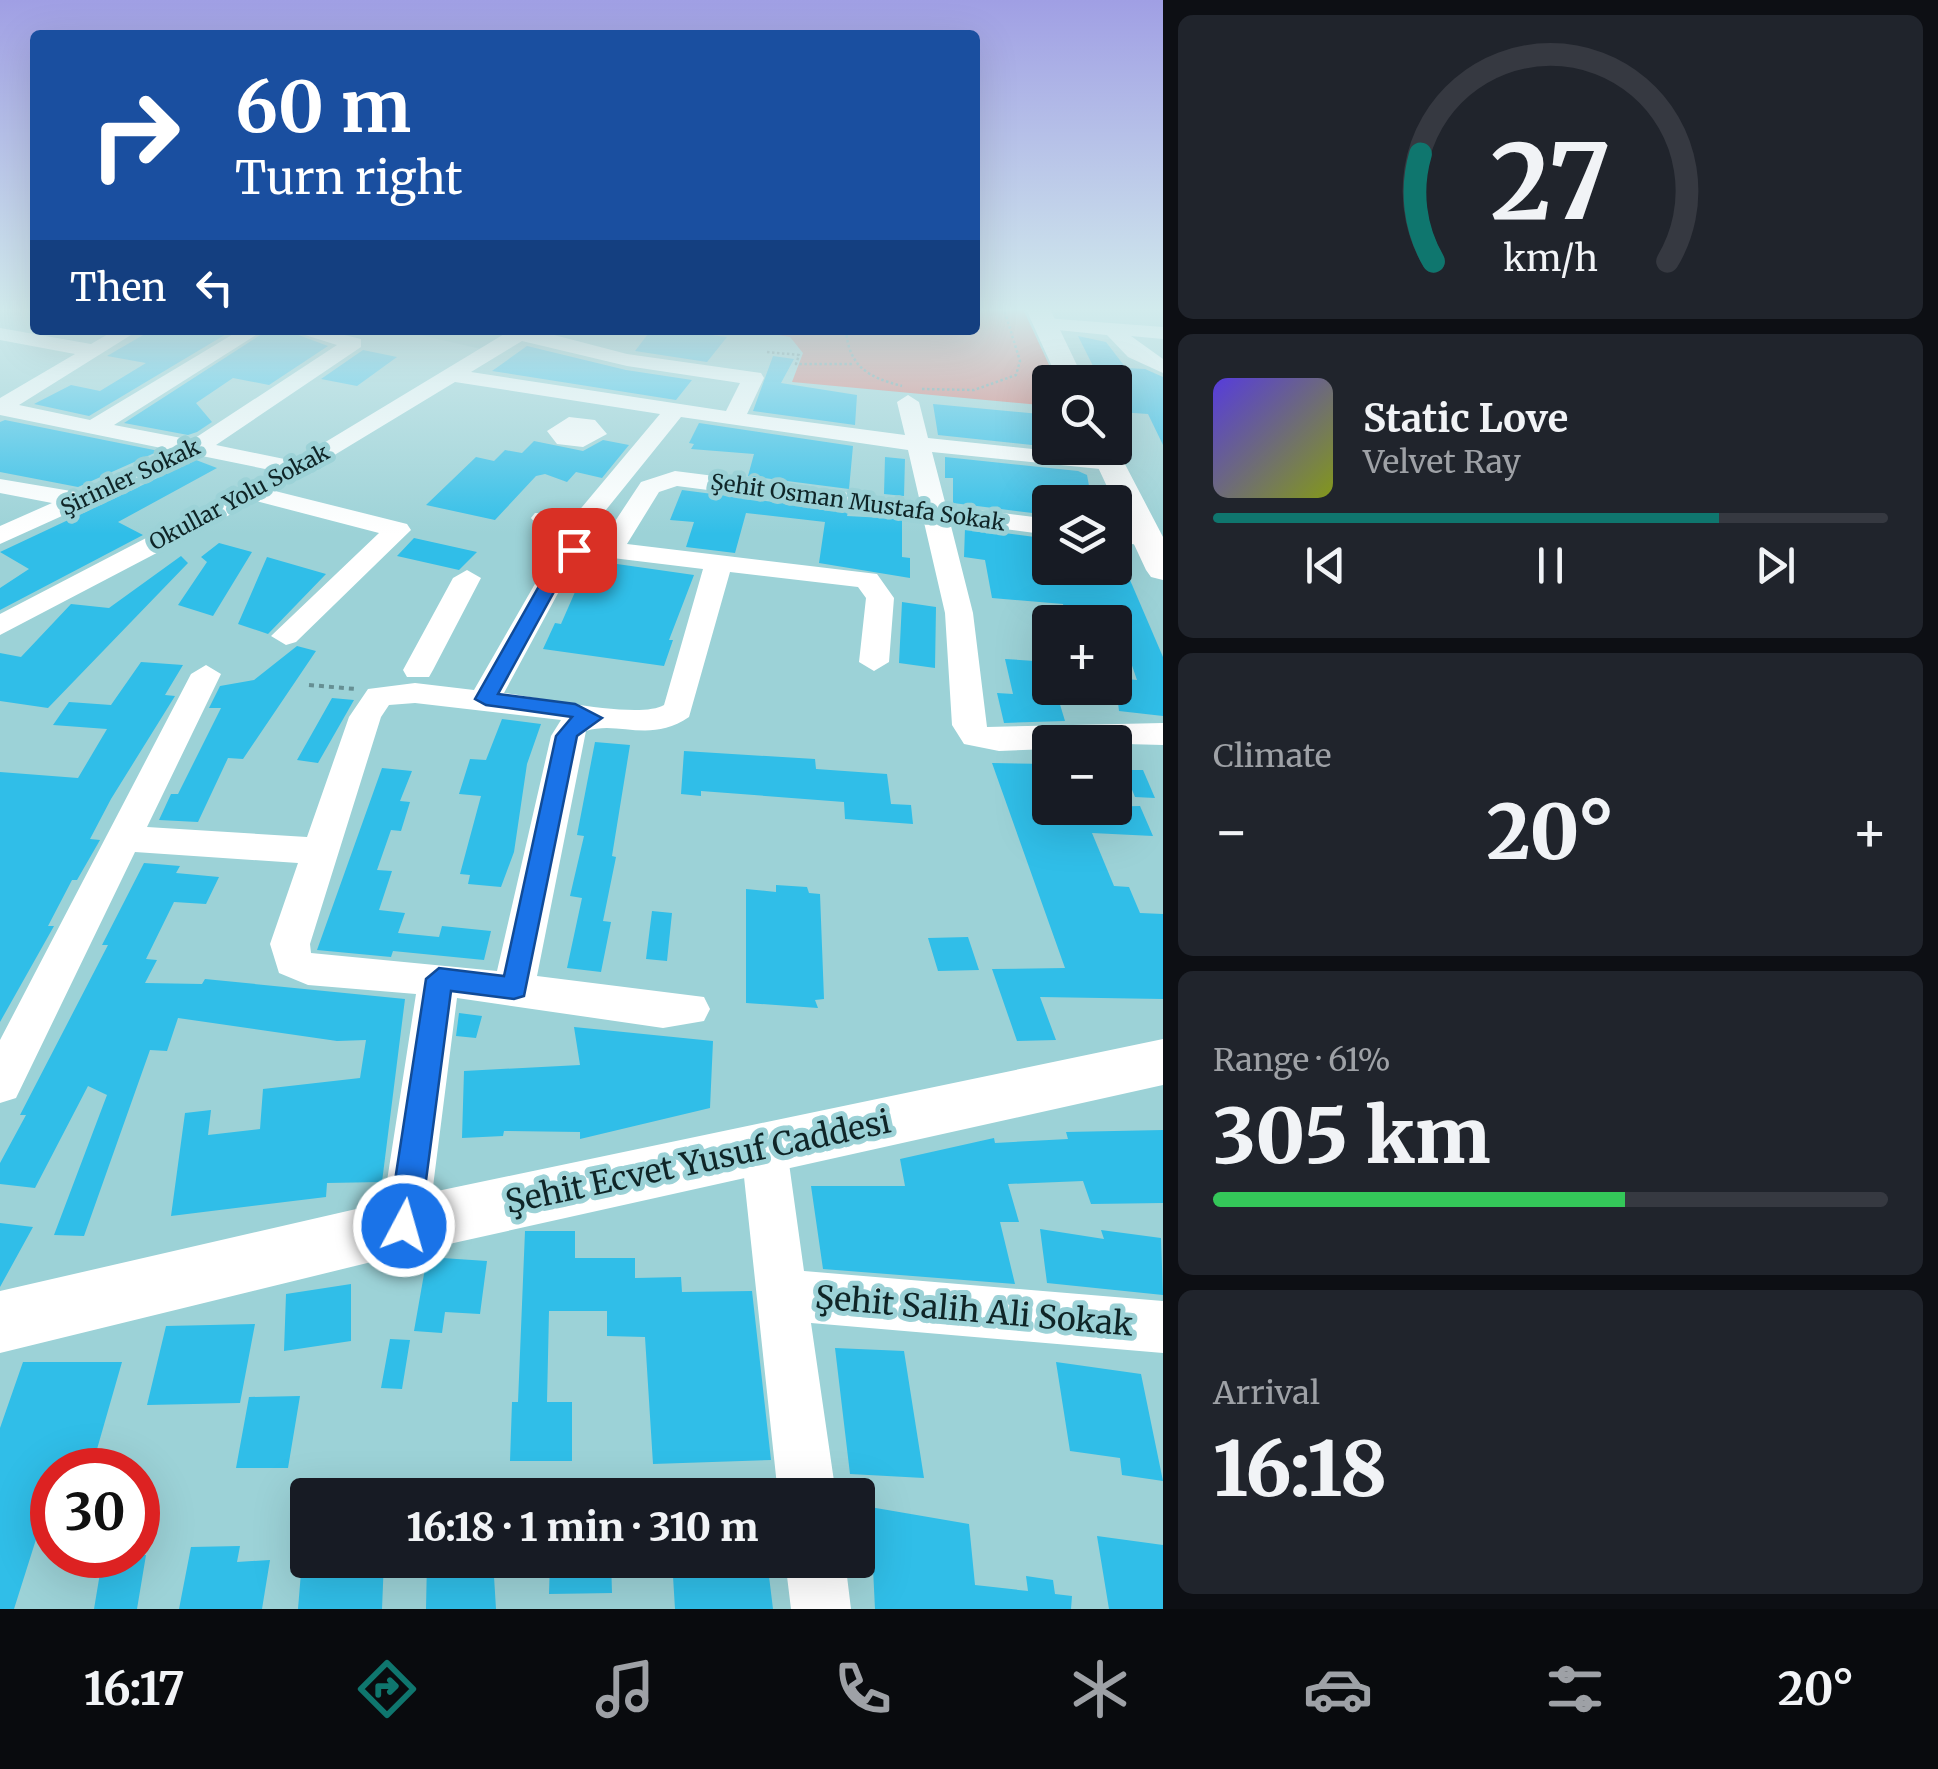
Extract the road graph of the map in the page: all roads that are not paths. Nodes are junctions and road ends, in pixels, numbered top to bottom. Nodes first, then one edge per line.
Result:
1 (38, 384) edge
2 (165, 384) edge
3 (292, 384) edge
4 (442, 384) edge
5 (507, 384) edge
6 (750, 384) edge
7 (910, 392) road end
8 (606, 400) junction
9 (0, 407) edge
10 (674, 411) junction
11 (733, 421) junction
12 (582, 424) dead end
13 (96, 426) junction
14 (199, 446) junction
15 (917, 446) junction
16 (1032, 451) edge
17 (1111, 465) edge
18 (298, 469) junction
19 (0, 486) edge
20 (251, 492) junction
21 (79, 500) junction
22 (938, 514) junction
23 (544, 518) dead end
24 (1032, 525) edge
25 (0, 536) edge
26 (1132, 536) edge
27 (1148, 538) junction
28 (612, 548) junction
29 (719, 561) junction
30 (1163, 570) edge
31 (467, 578) dead end
32 (0, 626) edge
33 (286, 636) dead end
34 (874, 662) dead end
35 (418, 670) dead end
36 (206, 674) dead end
37 (486, 699) junction
38 (592, 718) junction
39 (1163, 734) edge
40 (120, 838) junction
41 (318, 851) junction
42 (439, 979) junction
43 (514, 988) junction
44 (689, 1008) dead end
45 (1163, 1062) edge
46 (0, 1084) edge
47 (764, 1148) junction
48 (404, 1226) junction
49 (784, 1296) junction
50 (0, 1322) edge
51 (1162, 1329) edge
52 (805, 1478) edge
53 (817, 1578) edge
54 (821, 1609) edge

1 - 9 street
2 - 13 street
3 - 14 street, Şirinler Sokak
4 - 18 street, Okullar Yolu Sokak
5 - 8 street
6 - 11 street
7 - 15 street
8 - 10 street
8 - 12 street
9 - 13 street
10 - 11 street
10 - 23 street
11 - 15 street
13 - 14 street
14 - 18 street
14 - 21 street, Şirinler Sokak
15 - 16 street
15 - 22 street
17 - 27 main road
18 - 20 street, Okullar Yolu Sokak
19 - 21 street
20 - 32 street, Okullar Yolu Sokak
20 - 33 street
21 - 25 street, Şirinler Sokak
22 - 24 street, Şehit Osman Mustafa Sokak
22 - 28 street, Şehit Osman Mustafa Sokak
22 - 39 street
26 - 27 street
27 - 30 main road
28 - 29 street
28 - 37 street
29 - 34 street
29 - 38 street
31 - 35 street
36 - 40 street
37 - 38 street
37 - 41 street
38 - 43 street
40 - 41 street
40 - 46 street
41 - 42 street
42 - 43 street
42 - 48 street
43 - 44 street
45 - 47 main road, Şehit Ecvet Yusuf Caddesi
47 - 48 main road, Şehit Ecvet Yusuf Caddesi
47 - 49 street
48 - 50 main road, Şehit Ecvet Yusuf Caddesi
49 - 51 street, Şehit Salih Ali Sokak
49 - 52 street
53 - 54 street

